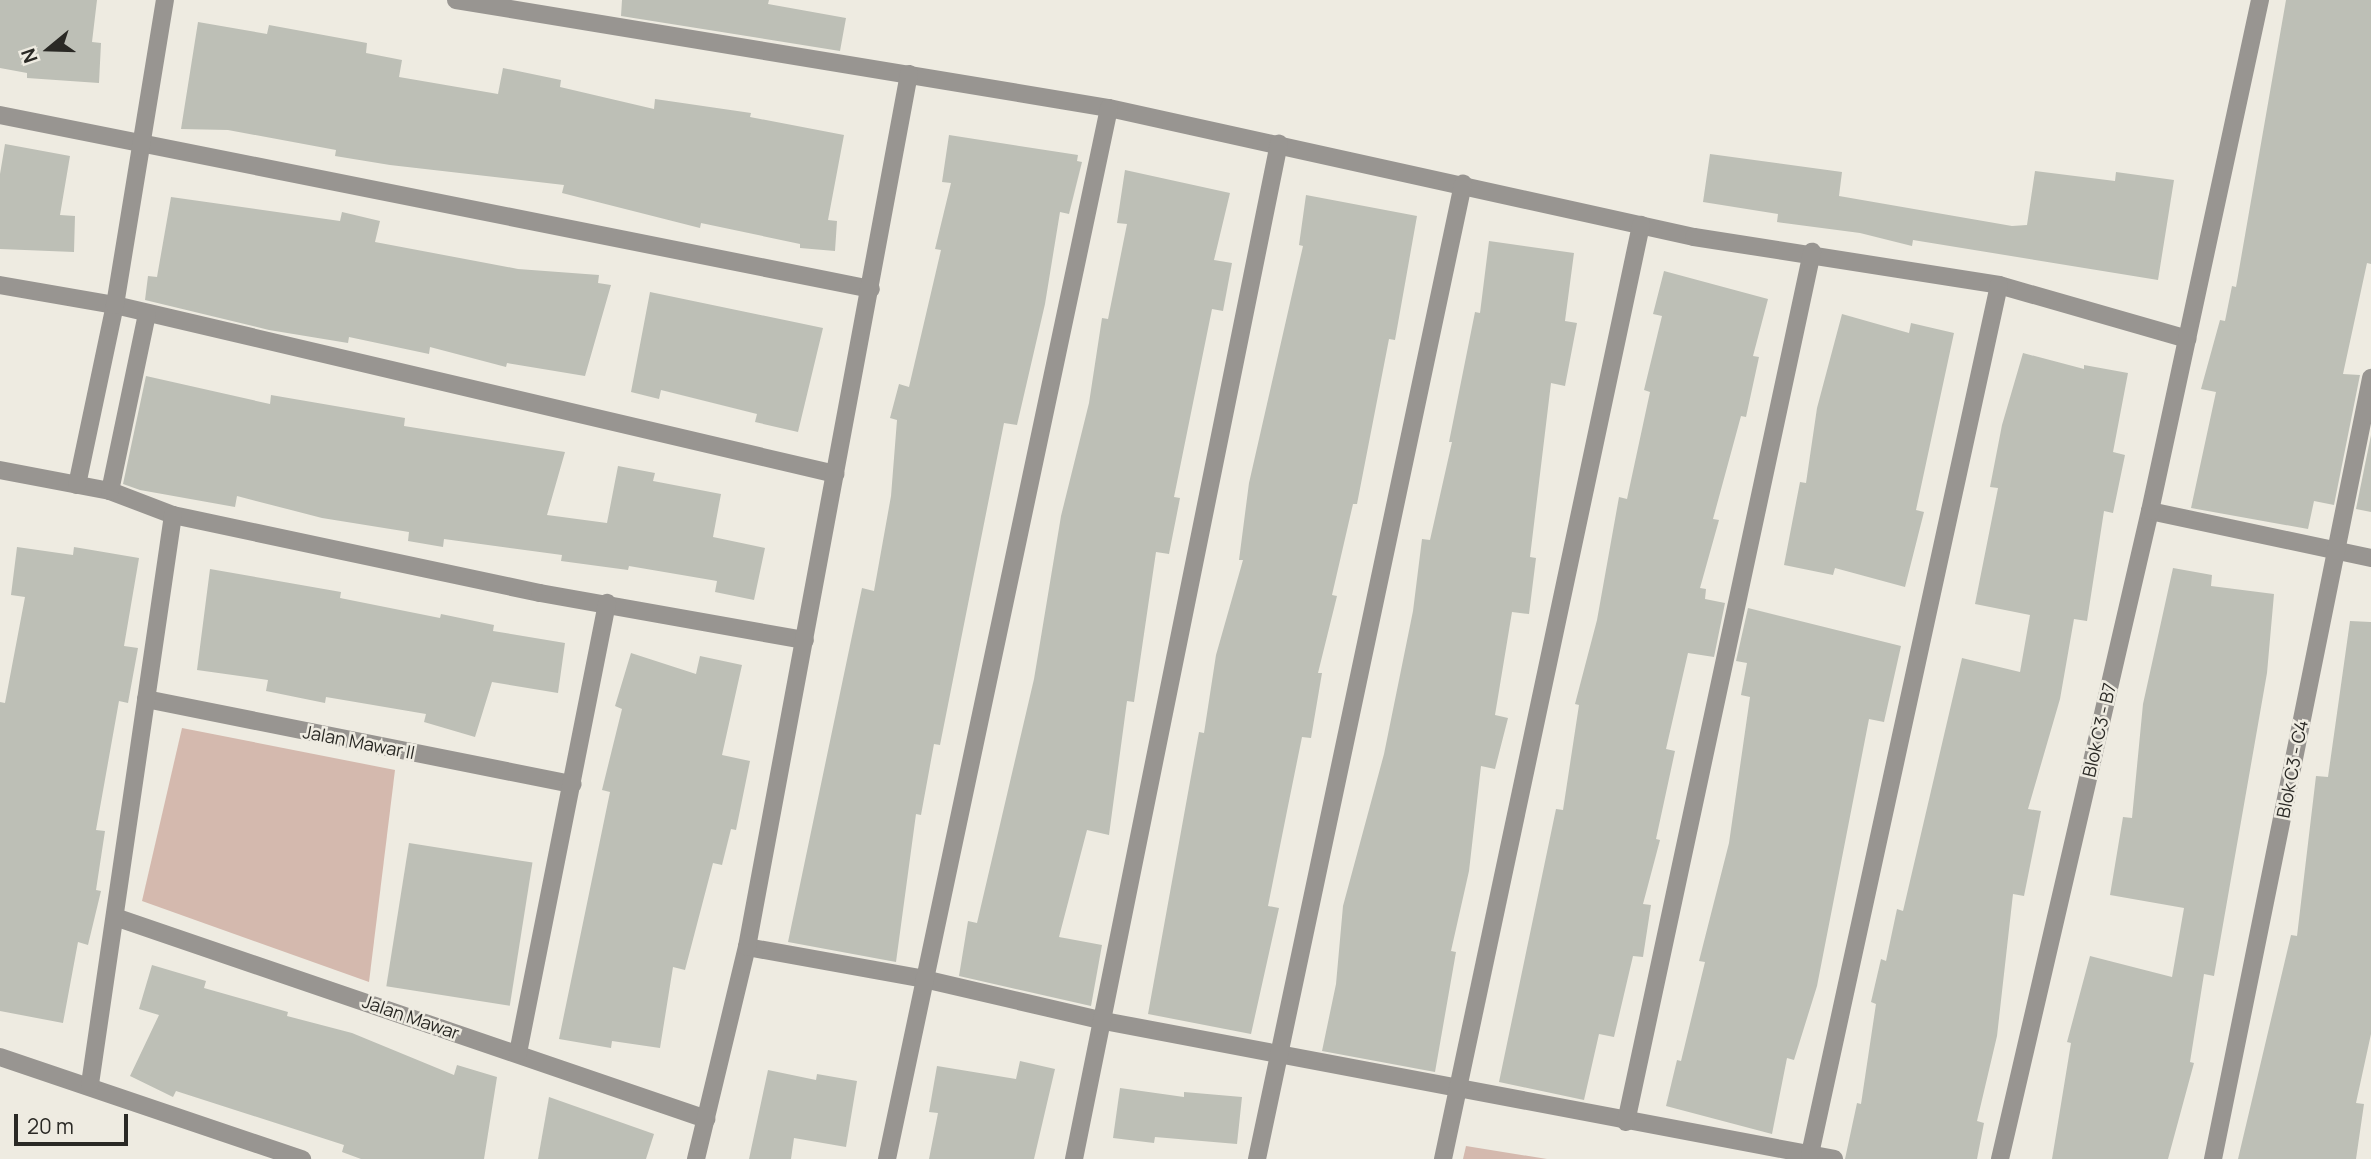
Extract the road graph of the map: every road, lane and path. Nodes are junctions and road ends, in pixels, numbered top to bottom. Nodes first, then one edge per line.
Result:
1 (165, 0) edge
2 (456, 0) edge
3 (2260, 0) edge
4 (909, 74) junction
5 (1109, 108) junction
6 (0, 115) edge
7 (140, 144) junction
8 (1279, 144) junction
9 (1463, 184) junction
10 (1641, 226) junction
11 (1812, 252) junction
12 (0, 285) edge
13 (1999, 285) junction
14 (871, 289) junction
15 (115, 304) junction
16 (147, 314) junction
17 (2187, 339) junction
18 (2371, 378) edge
19 (0, 470) edge
20 (835, 474) junction
21 (77, 485) junction
22 (110, 491) junction
23 (2150, 512) junction
24 (173, 514) junction
25 (2336, 551) junction
26 (2371, 558) edge
27 (607, 604) junction
28 (805, 640) junction
29 (146, 699) junction
30 (573, 784) junction
31 (115, 917) junction
32 (747, 947) junction
33 (924, 979) junction
34 (1104, 1021) junction
35 (518, 1053) junction
36 (1278, 1054) junction
37 (0, 1057) edge
38 (90, 1084) junction
39 (1459, 1088) junction
40 (706, 1119) junction
41 (1626, 1122) junction
42 (1810, 1154) junction
43 (302, 1159) edge
44 (696, 1159) edge
45 (887, 1159) edge
46 (1074, 1159) edge
47 (1257, 1159) edge
48 (1443, 1159) edge
49 (1834, 1159) edge
50 (2000, 1159) edge
51 (2213, 1159) edge

1 - 7 street
2 - 4 street
3 - 17 street, Blok C3 - B7
4 - 5 street
4 - 14 street
5 - 8 street
5 - 33 street
6 - 7 street
7 - 14 street
7 - 15 street
8 - 9 street
8 - 34 street
9 - 10 street
9 - 36 street
10 - 11 street
10 - 39 street
11 - 13 street
11 - 41 street
12 - 15 street
13 - 17 street
13 - 42 street
14 - 20 street
15 - 16 street
15 - 21 street
16 - 20 street
16 - 22 street
17 - 23 street, Blok C3 - B7
18 - 25 street, Blok C3 - C4
19 - 21 street
20 - 28 street
21 - 22 street
22 - 24 street
23 - 25 street
23 - 50 street, Blok C3 - B7
24 - 27 street
24 - 29 street
25 - 26 street
25 - 51 street, Blok C3 - C4
27 - 28 street
27 - 30 street
28 - 32 street
29 - 30 street, Jalan Mawar II
29 - 31 street
30 - 35 street
31 - 35 street, Jalan Mawar
31 - 38 street
32 - 33 street
32 - 40 street
33 - 34 street
33 - 45 street
34 - 36 street
34 - 46 street
35 - 40 street, Jalan Mawar
36 - 39 street
36 - 47 street
37 - 38 street
38 - 43 street
39 - 41 street
39 - 48 street
40 - 44 street
41 - 42 street
42 - 49 street

